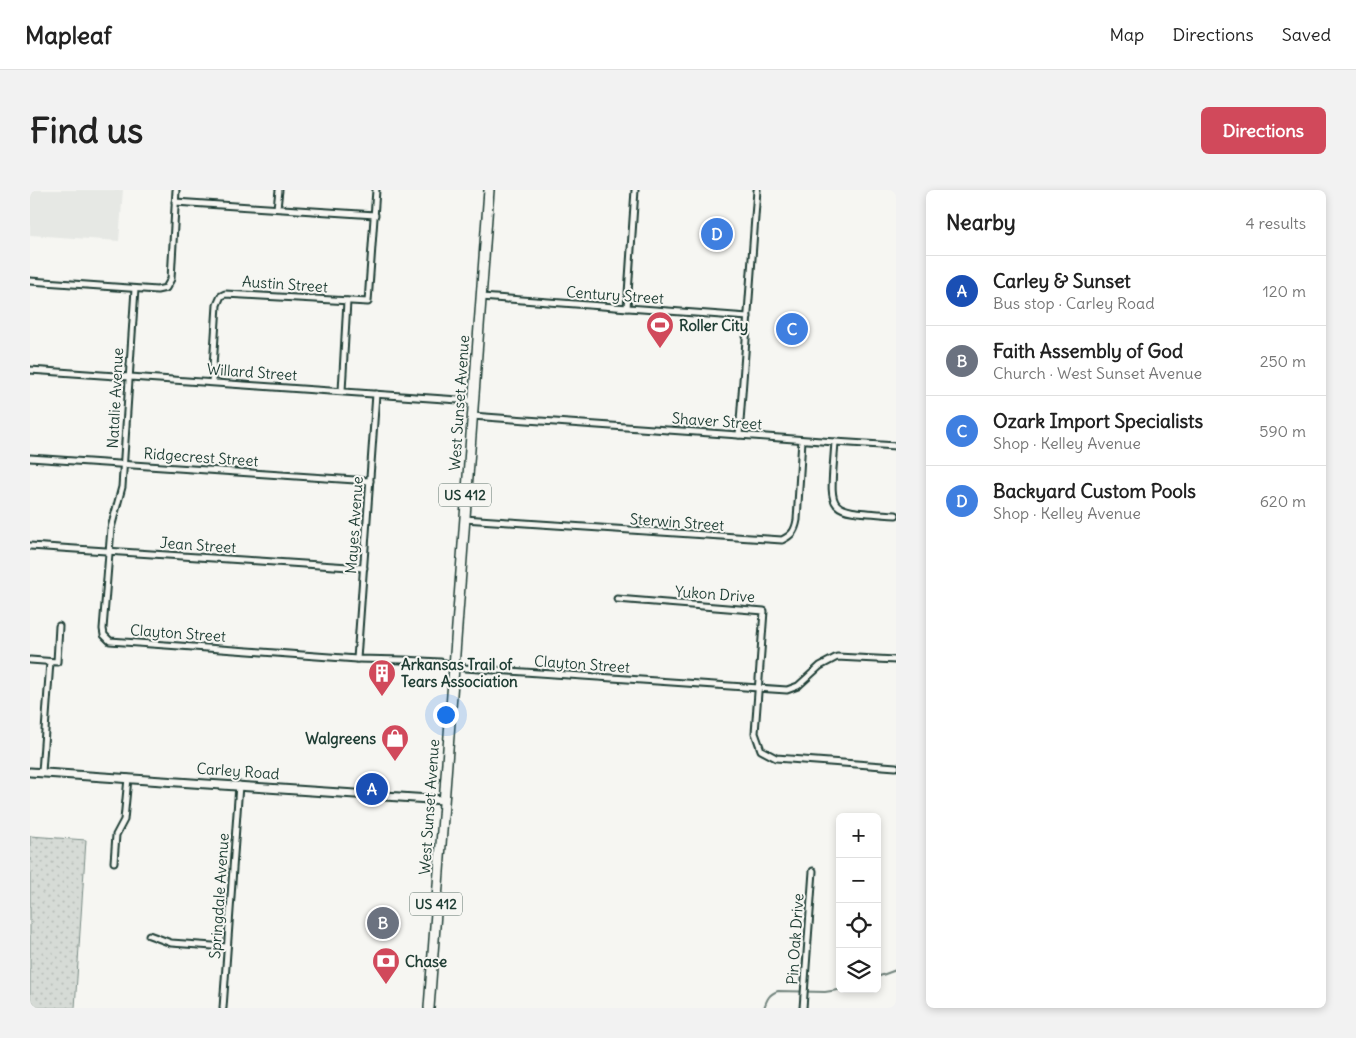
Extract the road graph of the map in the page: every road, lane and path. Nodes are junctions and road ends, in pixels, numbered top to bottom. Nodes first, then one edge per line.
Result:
1 (176, 190) edge
2 (279, 190) edge
3 (376, 190) edge
4 (488, 190) edge
5 (635, 190) edge
6 (757, 190) edge
7 (175, 202) junction
8 (277, 208) junction
9 (374, 215) junction
10 (30, 281) edge
11 (135, 288) junction
12 (481, 297) junction
13 (347, 301) junction
14 (627, 308) junction
15 (748, 317) junction
16 (30, 370) edge
17 (129, 377) junction
18 (212, 382) junction
19 (342, 391) junction
20 (376, 394) junction
21 (473, 401) junction
22 (472, 416) junction
23 (740, 435) junction
24 (802, 440) junction
25 (834, 442) junction
26 (896, 446) edge
27 (30, 458) edge
28 (124, 464) junction
29 (370, 481) junction
30 (896, 515) edge
31 (463, 519) junction
32 (30, 546) edge
33 (109, 552) junction
34 (364, 568) junction
35 (617, 599) dead end
36 (59, 626) dead end
37 (106, 638) joint
38 (357, 658) junction
39 (30, 660) edge
40 (896, 660) edge
41 (50, 662) junction
42 (454, 666) junction
43 (759, 688) junction
44 (896, 766) edge
45 (30, 772) edge
46 (42, 772) junction
47 (128, 778) junction
48 (239, 785) junction
49 (444, 800) junction
50 (114, 862) dead end
51 (813, 871) dead end
52 (149, 935) dead end
53 (227, 947) junction
54 (222, 1008) edge
55 (428, 1008) edge
56 (803, 1008) edge

1 - 7 street
2 - 8 street
3 - 9 street
4 - 12 highway, West Sunset Avenue / US 412
5 - 14 street
6 - 15 street
7 - 8 street
7 - 11 street
8 - 9 street
9 - 13 street
10 - 11 street
11 - 17 street, Natalie Avenue
12 - 14 street, Century Street
12 - 21 highway, West Sunset Avenue / US 412
13 - 18 street, Austin Street
13 - 19 street
14 - 15 street, Century Street
15 - 23 street
16 - 17 street, Willard Street
17 - 18 street, Willard Street
17 - 28 street, Natalie Avenue
18 - 19 street, Willard Street
19 - 20 street, Willard Street
20 - 21 street, Willard Street
20 - 29 street, Mayes Avenue
21 - 22 highway, West Sunset Avenue / US 412
22 - 23 street, Shaver Street
22 - 31 highway, West Sunset Avenue / US 412
23 - 24 street, Shaver Street
24 - 25 street, Shaver Street
24 - 31 street, Sterwin Street
25 - 26 street, Shaver Street
25 - 30 street
27 - 28 street, Ridgecrest Street
28 - 29 street, Ridgecrest Street
28 - 33 street, Natalie Avenue
29 - 34 street, Mayes Avenue
31 - 42 highway, West Sunset Avenue / US 412
32 - 33 street, Jean Street
33 - 34 street, Jean Street
33 - 37 street, Natalie Avenue
34 - 38 street, Mayes Avenue
35 - 43 street, Yukon Drive
36 - 41 street
37 - 38 street, Clayton Street
38 - 42 street, Clayton Street
39 - 41 street
40 - 43 street, Clayton Street
41 - 46 street
42 - 43 street, Clayton Street
42 - 49 highway, West Sunset Avenue / US 412
43 - 44 street
45 - 46 street, Carley Road
46 - 47 street, Carley Road
47 - 48 street, Carley Road
47 - 50 street
48 - 49 street, Carley Road
48 - 53 street, Springdale Avenue
49 - 55 highway, West Sunset Avenue / US 412
51 - 56 street, Pin Oak Drive
52 - 53 street
53 - 54 street, Springdale Avenue

